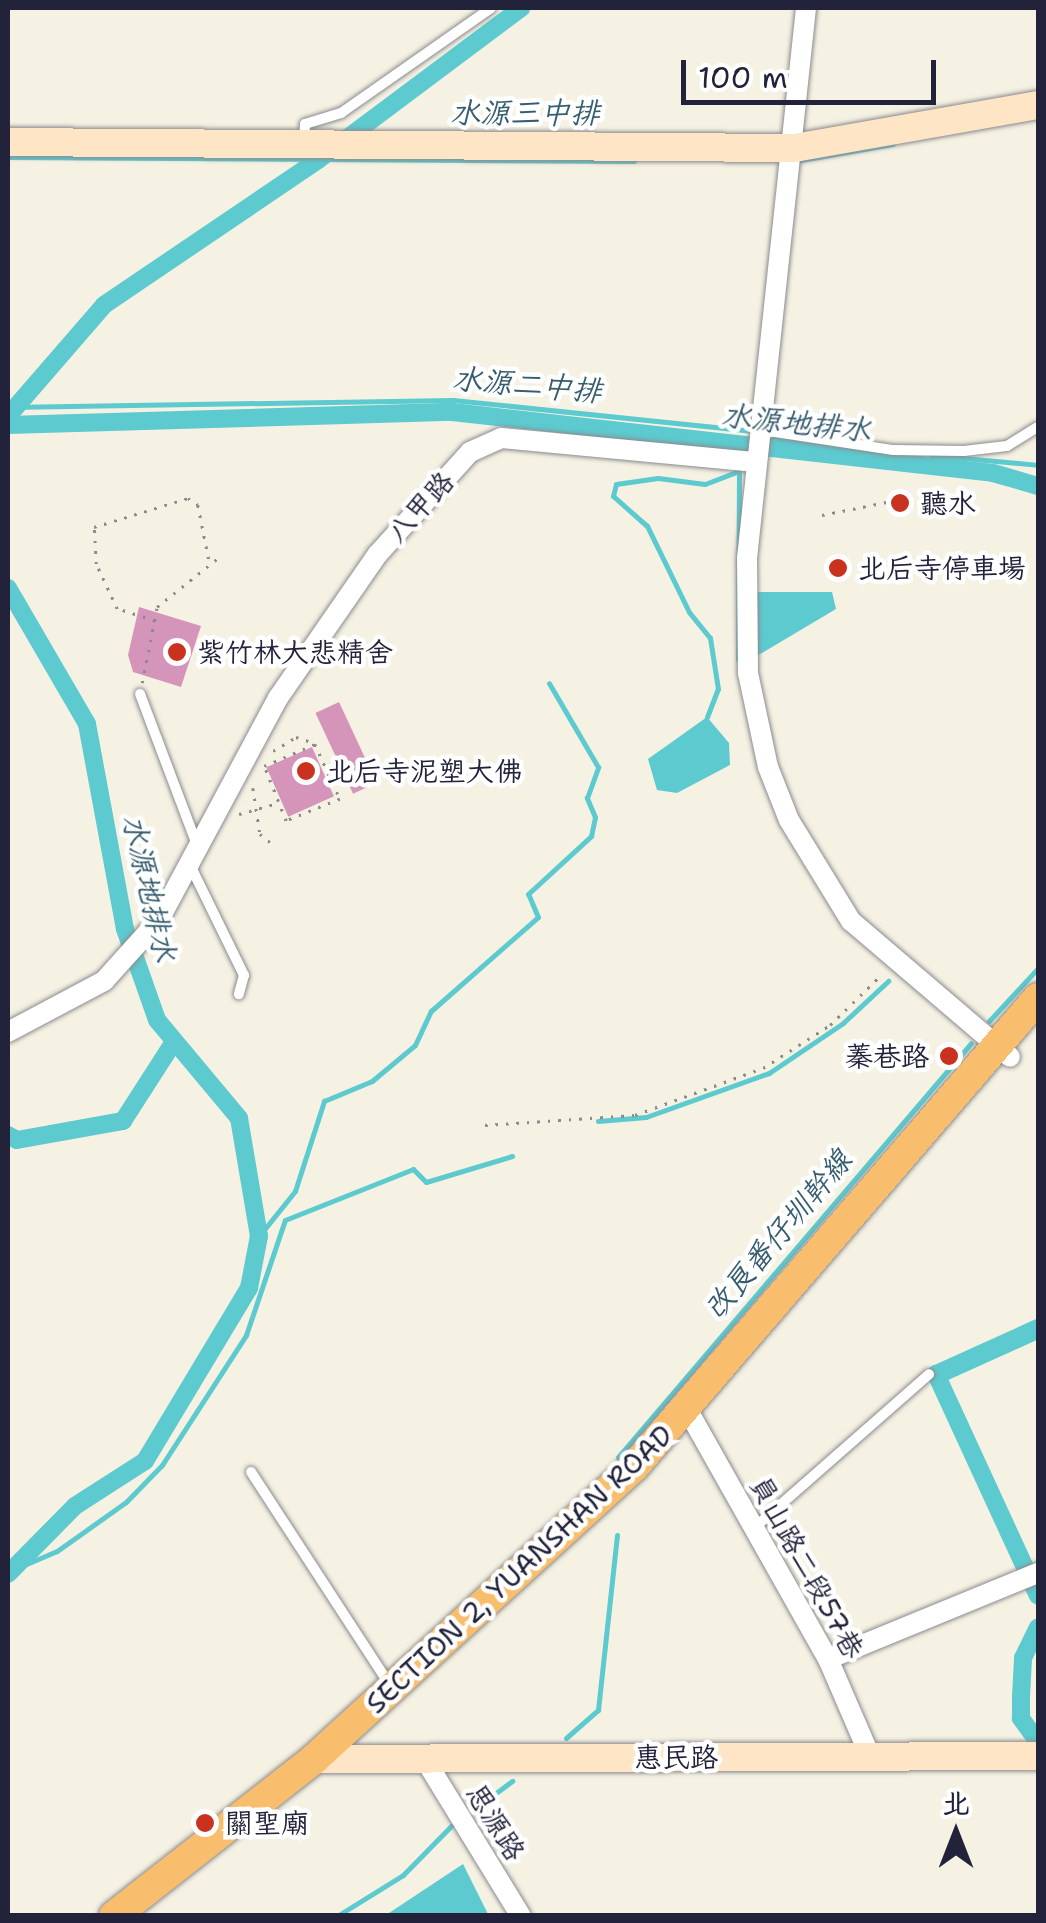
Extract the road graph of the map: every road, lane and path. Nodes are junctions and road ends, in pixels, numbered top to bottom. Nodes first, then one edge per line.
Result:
1 (491, 8) edge
2 (806, 8) edge
3 (1038, 105) edge
4 (8, 142) edge
5 (304, 144) junction
6 (794, 148) junction
7 (1038, 427) edge
8 (758, 448) junction
9 (892, 501) dead end
10 (822, 515) dead end
11 (218, 558) dead end
12 (209, 560) junction
13 (155, 621) junction
14 (140, 694) joint
15 (315, 744) junction
16 (342, 782) dead end
17 (334, 785) junction
18 (222, 801) junction
19 (278, 802) junction
20 (255, 812) junction
21 (270, 842) dead end
22 (191, 851) junction
23 (893, 963) junction
24 (239, 994) dead end
25 (1038, 998) edge
26 (1038, 1024) edge
27 (8, 1032) edge
28 (1002, 1051) junction
29 (486, 1125) dead end
30 (930, 1374) dead end
31 (691, 1417) junction
32 (250, 1472) dead end
33 (754, 1528) junction
34 (1038, 1573) edge
35 (828, 1659) junction
36 (392, 1689) junction
37 (870, 1756) junction
38 (1038, 1756) edge
39 (424, 1758) junction
40 (324, 1759) junction
41 (114, 1916) edge
42 (140, 1916) edge
43 (520, 1916) edge

1 - 5 lane
2 - 6 street
3 - 6 street
4 - 5 street
5 - 6 street
6 - 8 street
7 - 8 lane
8 - 18 street, 八甲路
8 - 23 street
9 - 10 path
11 - 12 path
12 - 13 path
12 - 13 path
13 - 14 path
14 - 22 lane
15 - 17 path
15 - 19 path
15 - 20 path
16 - 17 path
17 - 19 path
18 - 20 path
18 - 22 street, 八甲路
19 - 20 path
20 - 21 path
22 - 24 lane
22 - 27 street, 八甲路
23 - 28 street
23 - 29 path
25 - 28 main road, SECTION 2, YUANSHAN ROAD
26 - 28 main road, SECTION 2, YUANSHAN ROAD
28 - 31 main road, SECTION 2, YUANSHAN ROAD
30 - 33 lane
31 - 33 street, 員山路二段57巷
31 - 36 main road, SECTION 2, YUANSHAN ROAD
31 - 40 main road, SECTION 2, YUANSHAN ROAD
32 - 36 lane
33 - 35 street, 員山路二段57巷
34 - 35 street
35 - 37 street, 員山路二段57巷
36 - 40 main road, SECTION 2, YUANSHAN ROAD
37 - 38 street, 惠民路
37 - 39 street, 惠民路
39 - 40 street, 惠民路
39 - 43 street, 思源路
40 - 41 main road, SECTION 2, YUANSHAN ROAD
40 - 42 main road, SECTION 2, YUANSHAN ROAD

